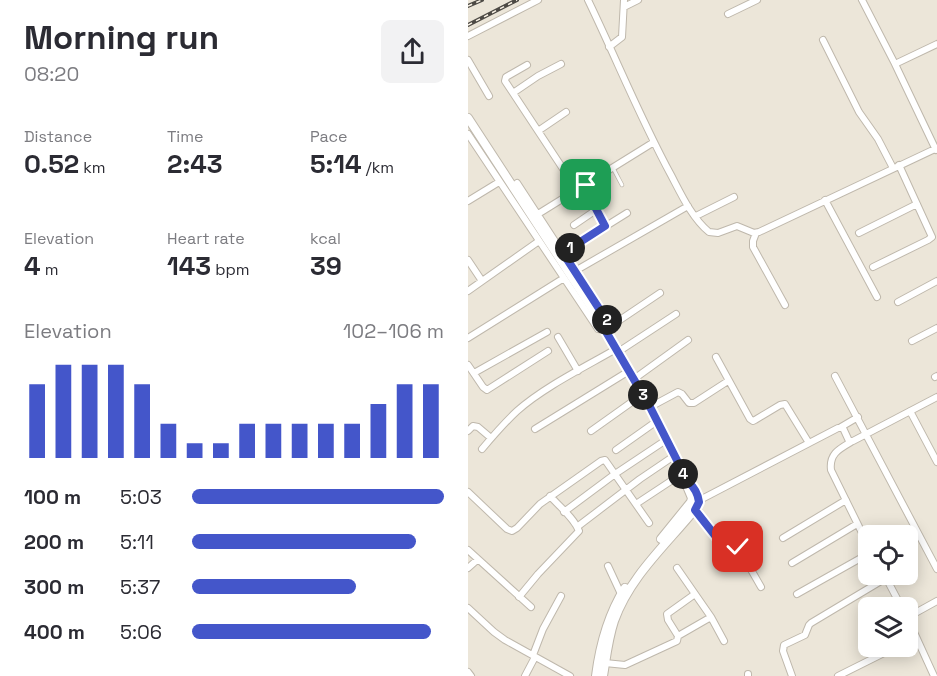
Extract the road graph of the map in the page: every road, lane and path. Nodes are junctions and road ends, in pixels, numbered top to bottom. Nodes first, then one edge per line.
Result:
1 (538, 0) edge
2 (588, 0) edge
3 (638, 0) edge
4 (757, 0) edge
5 (862, 0) edge
6 (624, 4) edge
7 (728, 14) dead end
8 (468, 36) edge
9 (823, 40) dead end
10 (937, 44) edge
11 (609, 46) junction
12 (468, 60) edge
13 (561, 64) dead end
14 (895, 64) junction
15 (527, 65) dead end
16 (513, 93) junction
17 (489, 96) dead end
18 (566, 112) dead end
19 (468, 118) edge
20 (538, 131) junction
21 (468, 134) edge
22 (654, 142) junction
23 (937, 149) edge
24 (896, 167) junction
25 (613, 168) junction
26 (500, 182) junction
27 (517, 183) dead end
28 (622, 185) dead end
29 (584, 186) junction
30 (577, 190) junction
31 (734, 196) dead end
32 (468, 201) edge
33 (825, 201) junction
34 (917, 204) junction
35 (688, 206) junction
36 (596, 210) junction
37 (627, 213) dead end
38 (538, 214) junction
39 (696, 216) junction
40 (574, 225) dead end
41 (605, 226) junction
42 (756, 233) junction
43 (859, 233) dead end
44 (539, 241) junction
45 (563, 253) junction
46 (468, 260) edge
47 (873, 267) dead end
48 (574, 271) junction
49 (564, 278) junction
50 (482, 281) junction
51 (937, 281) edge
52 (468, 291) edge
53 (660, 293) dead end
54 (877, 297) dead end
55 (897, 302) dead end
56 (785, 305) dead end
57 (675, 314) dead end
58 (608, 328) junction
59 (937, 328) edge
60 (547, 332) dead end
61 (468, 338) edge
62 (558, 338) dead end
63 (688, 340) dead end
64 (912, 341) dead end
65 (617, 350) junction
66 (548, 351) dead end
67 (716, 357) dead end
68 (468, 365) edge
69 (578, 371) junction
70 (474, 374) junction
71 (632, 375) junction
72 (835, 376) dead end
73 (729, 381) junction
74 (643, 394) junction
75 (937, 397) edge
76 (650, 407) junction
77 (910, 411) junction
78 (858, 417) junction
79 (657, 421) junction
80 (535, 429) dead end
81 (864, 429) junction
82 (468, 431) edge
83 (591, 431) dead end
84 (846, 435) junction
85 (491, 438) junction
86 (666, 440) junction
87 (809, 443) junction
88 (482, 449) dead end
89 (616, 450) dead end
90 (674, 456) junction
91 (937, 462) edge
92 (683, 473) junction
93 (615, 474) junction
94 (626, 490) junction
95 (468, 492) edge
96 (550, 496) junction
97 (846, 500) junction
98 (636, 504) junction
99 (694, 505) junction
100 (564, 512) junction
101 (649, 523) dead end
102 (857, 524) joint
103 (577, 526) junction
104 (783, 538) dead end
105 (468, 550) edge
106 (477, 560) junction
107 (858, 560) edge
108 (792, 563) dead end
109 (608, 566) dead end
110 (468, 568) edge
111 (677, 568) dead end
112 (937, 569) edge
113 (871, 585) edge
114 (761, 587) dead end
115 (621, 594) junction
116 (695, 594) junction
117 (797, 594) dead end
118 (561, 596) dead end
119 (519, 597) junction
120 (937, 601) edge
121 (468, 608) edge
122 (531, 608) dead end
123 (918, 612) edge
124 (711, 617) junction
125 (678, 636) junction
126 (724, 641) dead end
127 (918, 642) edge
128 (534, 656) junction
129 (876, 657) edge
130 (605, 663) junction
131 (468, 672) edge
132 (471, 676) edge
133 (525, 676) edge
134 (570, 676) edge
135 (596, 676) edge
136 (603, 676) edge
137 (792, 676) edge
138 (838, 676) edge
139 (934, 676) edge

1 - 8 street
2 - 11 street
3 - 6 street
4 - 7 street
5 - 14 street
6 - 11 street
9 - 24 street
10 - 14 street
11 - 22 street
12 - 17 street
13 - 16 street
14 - 23 street
15 - 16 street
16 - 20 street
18 - 20 street
19 - 58 street
20 - 30 street
21 - 26 street
22 - 25 street
22 - 35 street
23 - 24 street
24 - 33 street
24 - 34 street
25 - 28 lane
25 - 29 street
26 - 32 street
26 - 44 street
27 - 38 street
29 - 30 street
29 - 36 street
30 - 38 street
31 - 39 street
33 - 42 street
33 - 54 street
34 - 43 street
34 - 47 street
35 - 39 street
35 - 48 street
36 - 40 street
36 - 41 street
37 - 41 street
38 - 45 street
39 - 42 street
41 - 45 street
42 - 56 street
44 - 49 street
44 - 50 street
45 - 48 street
46 - 50 street
48 - 58 street
49 - 58 street
49 - 61 street
50 - 52 street
51 - 55 street
53 - 58 street
57 - 65 street
58 - 65 street
59 - 64 street
60 - 70 street
62 - 69 street
63 - 71 street
65 - 69 street
65 - 71 street
66 - 70 street
67 - 73 street
68 - 70 street
69 - 85 street
71 - 74 street
71 - 80 street
72 - 78 street
73 - 76 street
73 - 87 street
74 - 76 street
74 - 83 street
75 - 77 street
76 - 79 street
77 - 81 street
77 - 91 street
78 - 81 street
78 - 84 street
79 - 86 street
79 - 89 street
81 - 84 street
81 - 112 street
82 - 85 street
84 - 87 street
84 - 97 street
85 - 88 street
86 - 90 street
86 - 93 street
87 - 99 street
90 - 92 street
90 - 94 street
92 - 98 street
92 - 99 street
93 - 94 street
93 - 96 street
93 - 100 street
94 - 98 street
94 - 103 street
95 - 96 street
96 - 100 street
97 - 102 street
97 - 104 street
98 - 101 street
99 - 114 street
99 - 115 street
99 - 130 street
100 - 103 street
102 - 108 street
103 - 119 street
105 - 106 street
106 - 110 street
106 - 119 street
107 - 117 street
109 - 115 street
111 - 116 street
113 - 137 street
115 - 135 street
116 - 124 street
116 - 125 street
118 - 128 street
119 - 122 street
120 - 123 street
121 - 128 street
124 - 125 street
124 - 126 street
125 - 130 street
127 - 139 street
128 - 133 street
128 - 134 street
129 - 138 street
130 - 136 street
131 - 132 street

